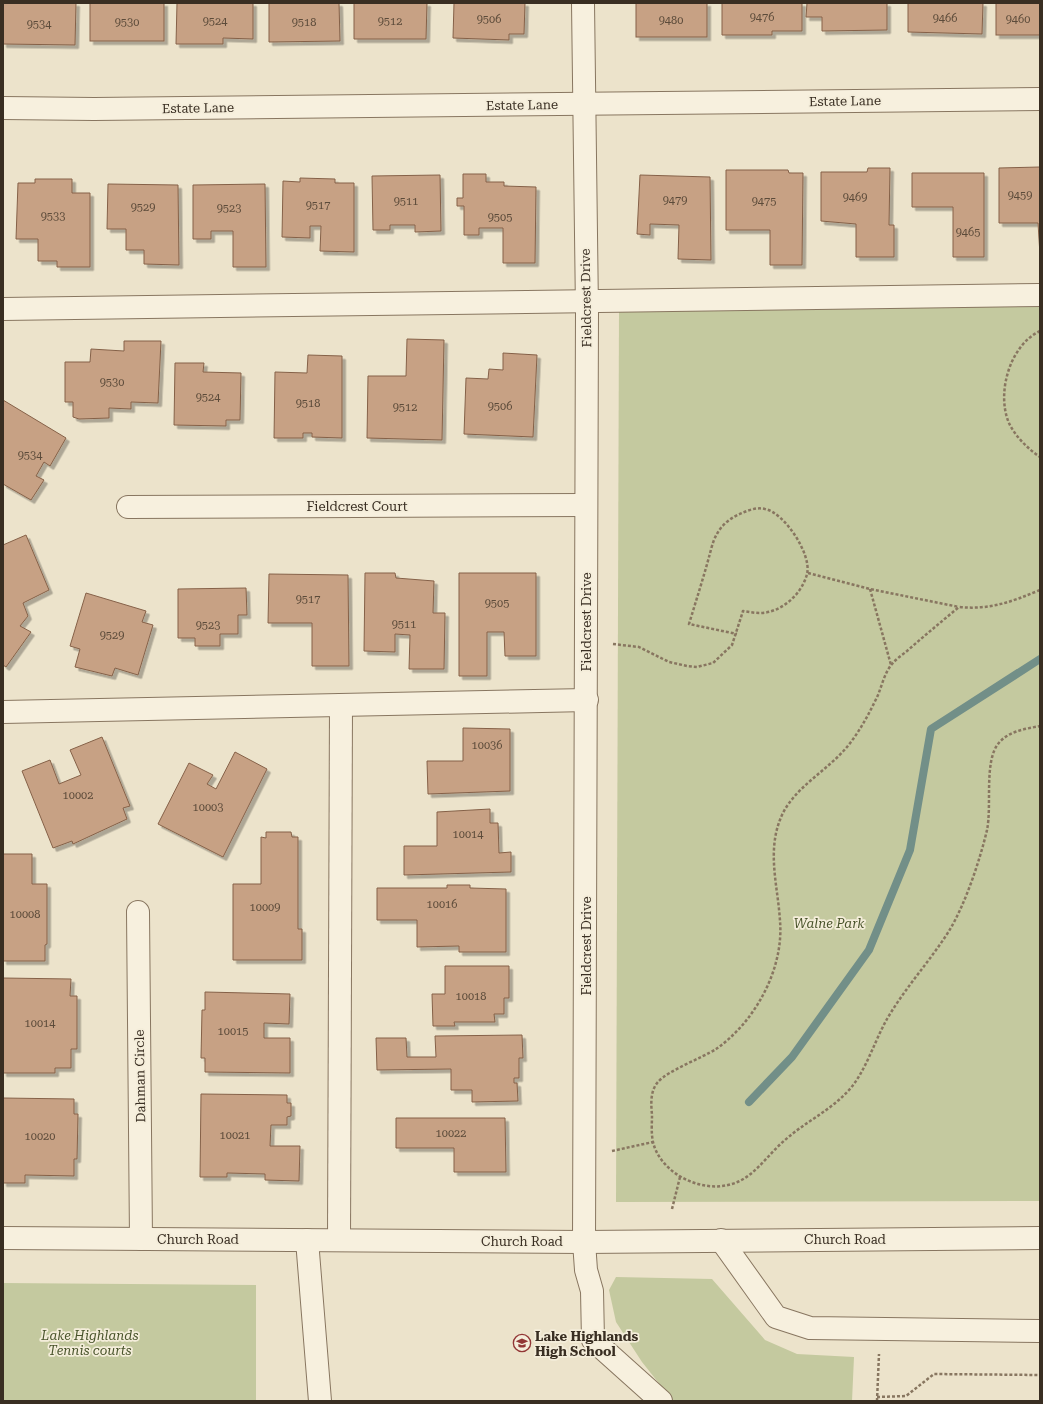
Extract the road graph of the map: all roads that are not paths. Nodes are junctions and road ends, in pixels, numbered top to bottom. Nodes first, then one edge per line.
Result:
1 (583, 3) edge
2 (1040, 99) edge
3 (585, 104) junction
4 (3, 108) edge
5 (1040, 295) edge
6 (586, 301) junction
7 (3, 310) edge
8 (586, 505) junction
9 (128, 507) dead end
10 (587, 700) junction
11 (341, 705) junction
12 (3, 712) edge
13 (138, 912) dead end
14 (3, 1238) edge
15 (1040, 1238) edge
16 (141, 1239) junction
17 (307, 1240) junction
18 (340, 1240) junction
19 (721, 1240) junction
20 (584, 1242) junction
21 (1040, 1332) edge
22 (320, 1401) edge
23 (661, 1401) edge

1 - 3 street, Fieldcrest Drive
2 - 3 street, Estate Lane
3 - 4 street, Estate Lane
3 - 6 street, Fieldcrest Drive
5 - 6 street
6 - 7 street
6 - 8 street, Fieldcrest Drive
8 - 9 street, Fieldcrest Court
8 - 10 street, Fieldcrest Drive
10 - 11 street
10 - 20 street, Fieldcrest Drive
11 - 12 street
11 - 18 street
13 - 16 street, Dahman Circle
14 - 16 street, Church Road
15 - 19 street, Church Road
16 - 17 street, Church Road
17 - 18 street, Church Road
17 - 22 street
18 - 20 street, Church Road
19 - 20 street, Church Road
19 - 21 street
20 - 23 street, Fieldcrest Drive

